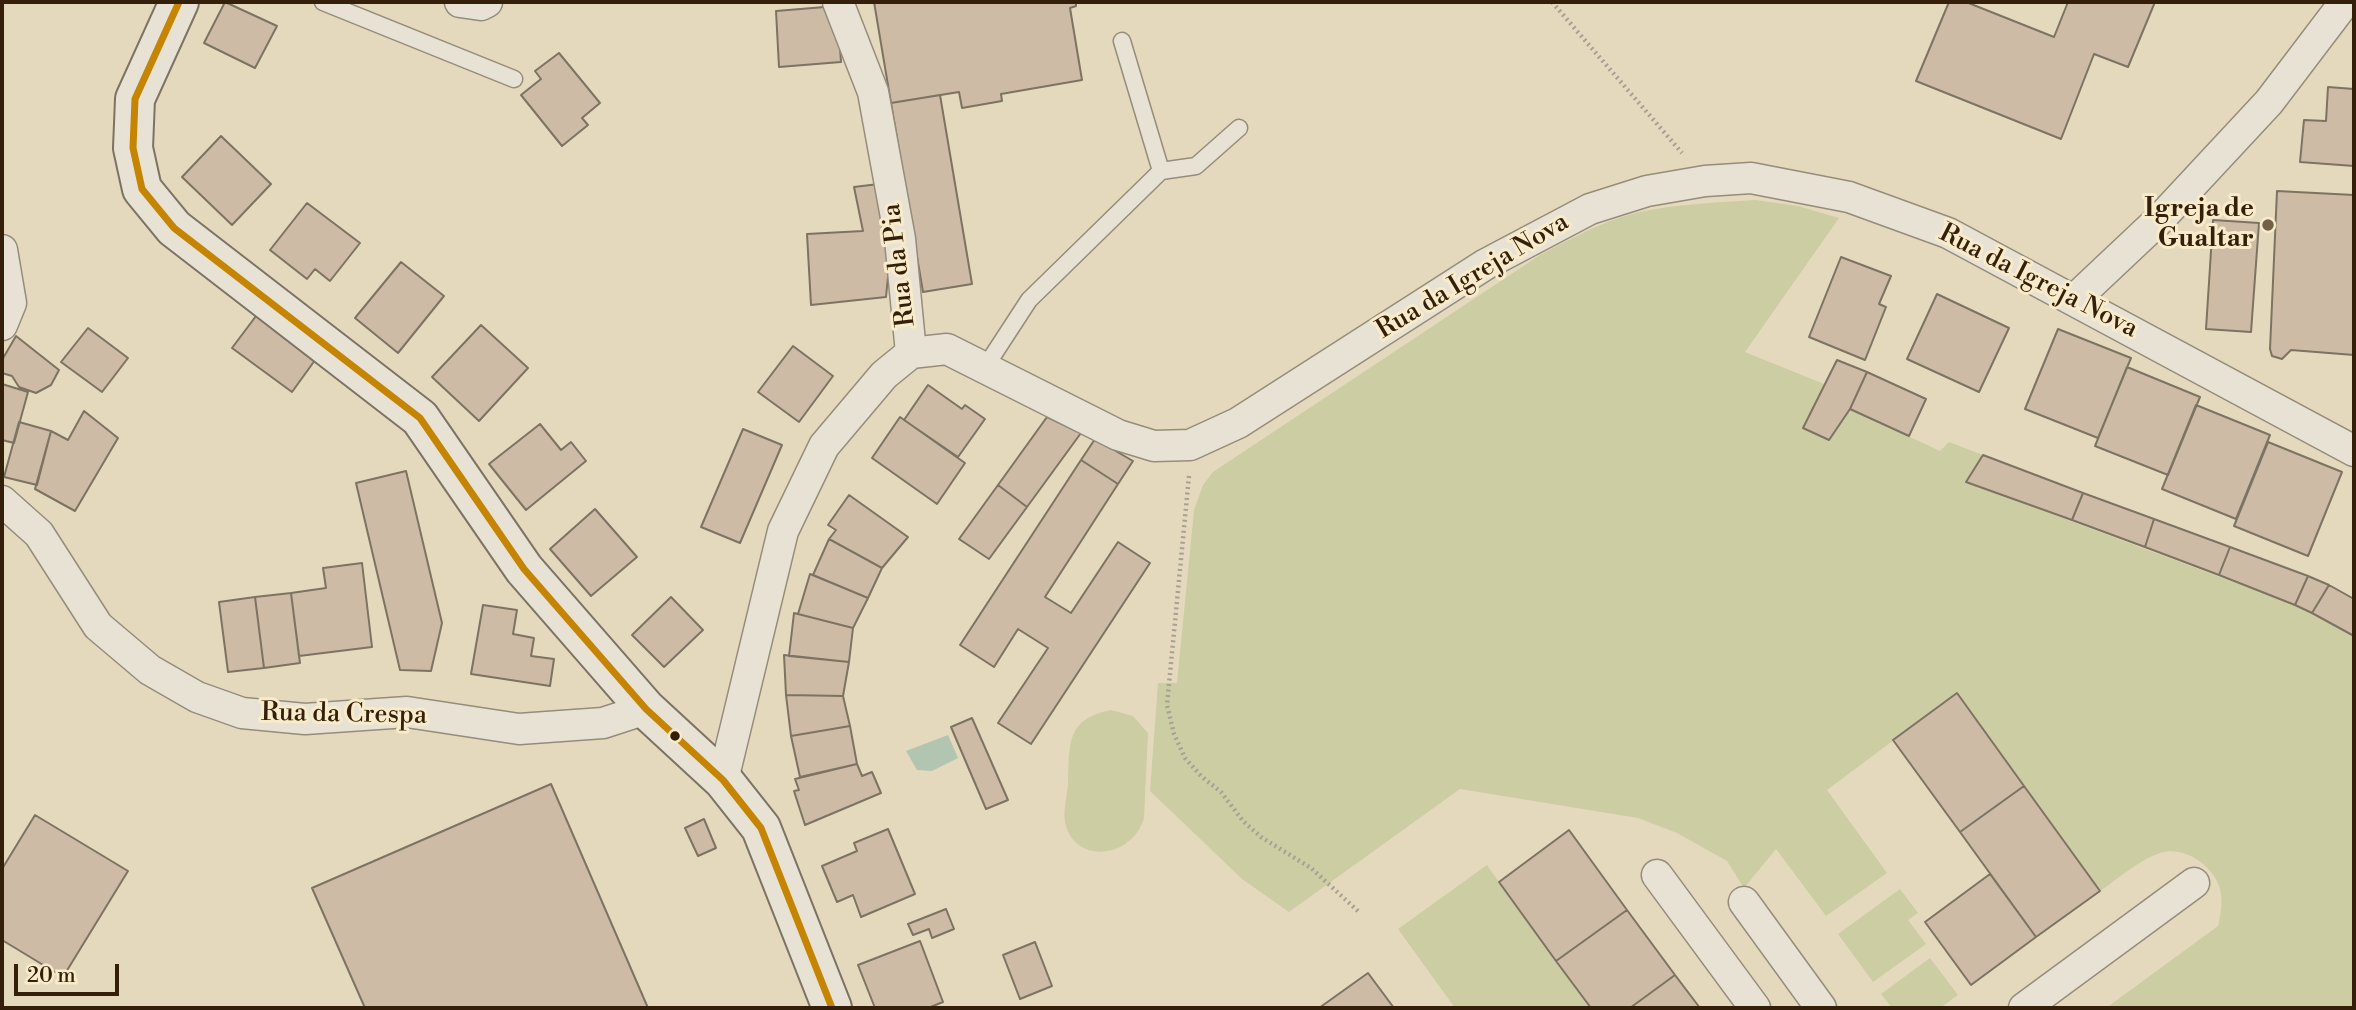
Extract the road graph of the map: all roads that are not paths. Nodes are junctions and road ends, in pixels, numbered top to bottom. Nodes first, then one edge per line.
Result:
1 (179, 2) edge
2 (323, 2) edge
3 (460, 2) edge
4 (486, 2) edge
5 (838, 2) edge
6 (2345, 2) edge
7 (1122, 41) dead end
8 (514, 79) dead end
9 (1239, 128) dead end
10 (1161, 171) junction
11 (2, 250) edge
12 (2075, 299) junction
13 (2, 325) edge
14 (911, 353) junction
15 (986, 366) junction
16 (2354, 451) edge
17 (2, 501) edge
18 (646, 709) junction
19 (723, 780) junction
20 (1657, 875) dead end
21 (2194, 883) dead end
22 (1744, 902) dead end
23 (832, 1008) edge
24 (1755, 1008) edge
25 (1821, 1008) edge
26 (2024, 1008) edge

1 - 18 street
2 - 8 lane
3 - 4 street
5 - 14 street, Rua da Pia
6 - 12 street
7 - 10 lane
9 - 10 lane
10 - 15 lane
11 - 13 street
12 - 15 street, Rua da Igreja Nova
12 - 16 street, Rua da Igreja Nova
14 - 15 street, Rua da Igreja Nova
14 - 19 street, Rua da Pia
17 - 18 street, Rua da Crespa
18 - 19 street
19 - 23 street
20 - 24 street
21 - 26 street
22 - 25 street

